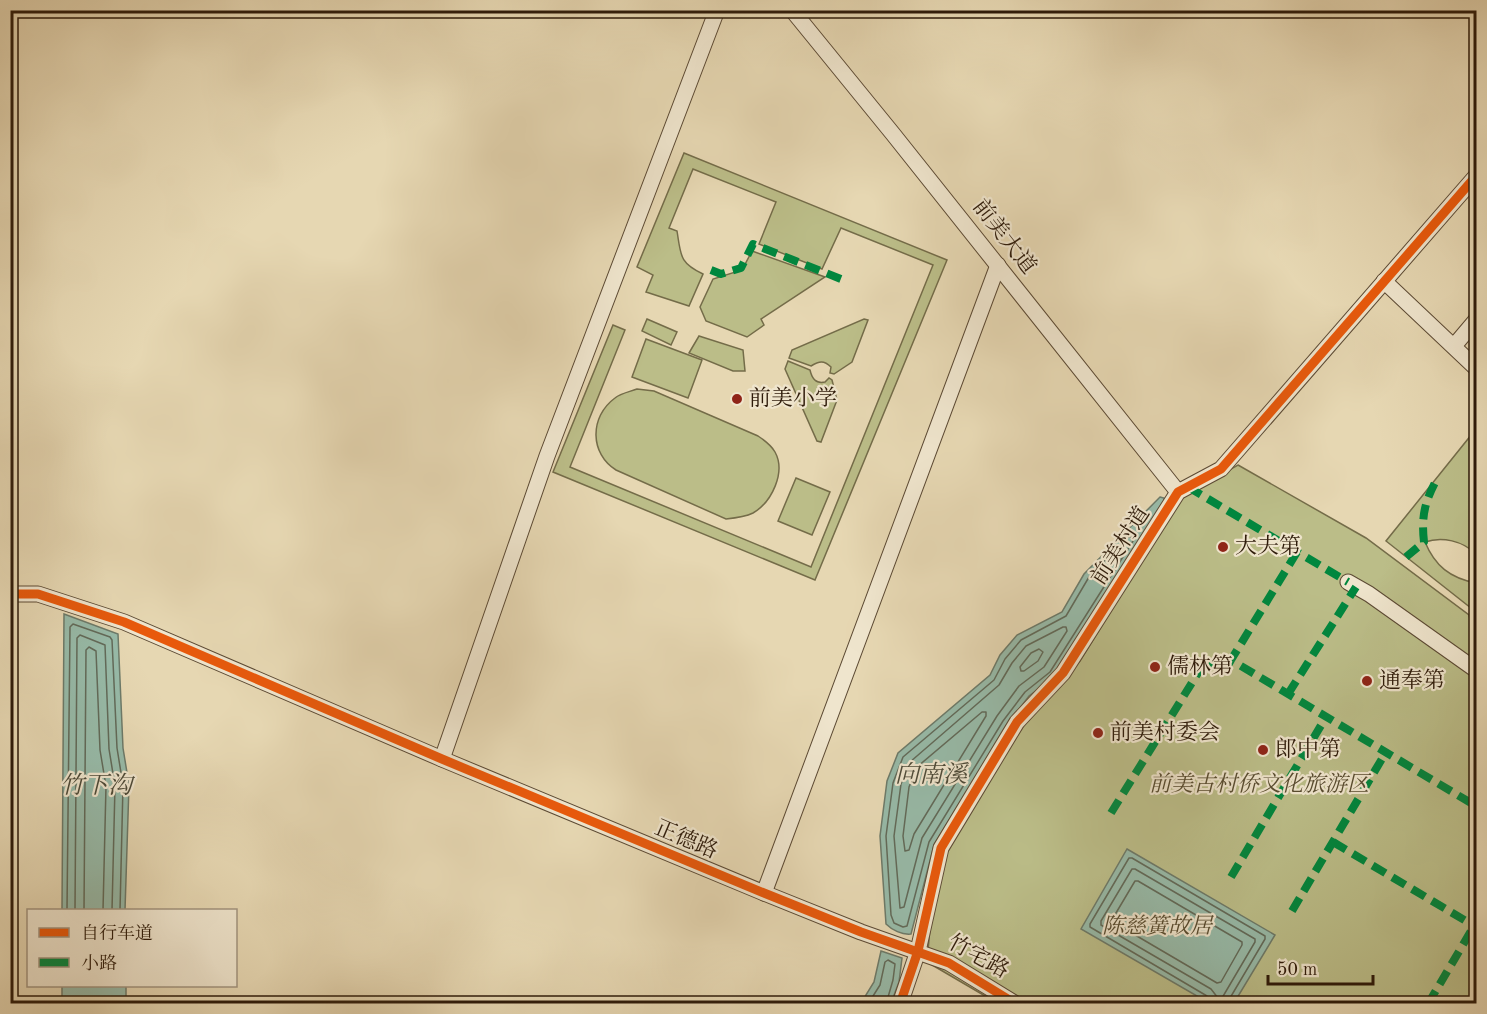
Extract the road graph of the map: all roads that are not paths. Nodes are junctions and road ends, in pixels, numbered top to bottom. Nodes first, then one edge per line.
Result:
1 (717, 10) edge
2 (792, 10) edge
3 (1476, 176) edge
4 (998, 265) junction
5 (1384, 281) junction
6 (1476, 320) edge
7 (1454, 346) junction
8 (1476, 368) edge
9 (1178, 492) junction
10 (1348, 582) dead end
11 (10, 594) edge
12 (1476, 669) edge
13 (442, 759) junction
14 (764, 893) junction
15 (918, 951) junction
16 (900, 1004) edge
17 (1016, 1004) edge

1 - 13 street
2 - 4 street, 前美大道
3 - 5 street, 前美村道
4 - 9 street, 前美大道
4 - 14 street
5 - 7 street
5 - 9 street, 前美村道
6 - 7 street
7 - 8 street
9 - 15 street, 前美村道
10 - 12 street
11 - 13 street, 正德路
13 - 14 street, 正德路
14 - 15 street, 正德路
15 - 16 street, 前美村道
15 - 17 street, 竹宅路

